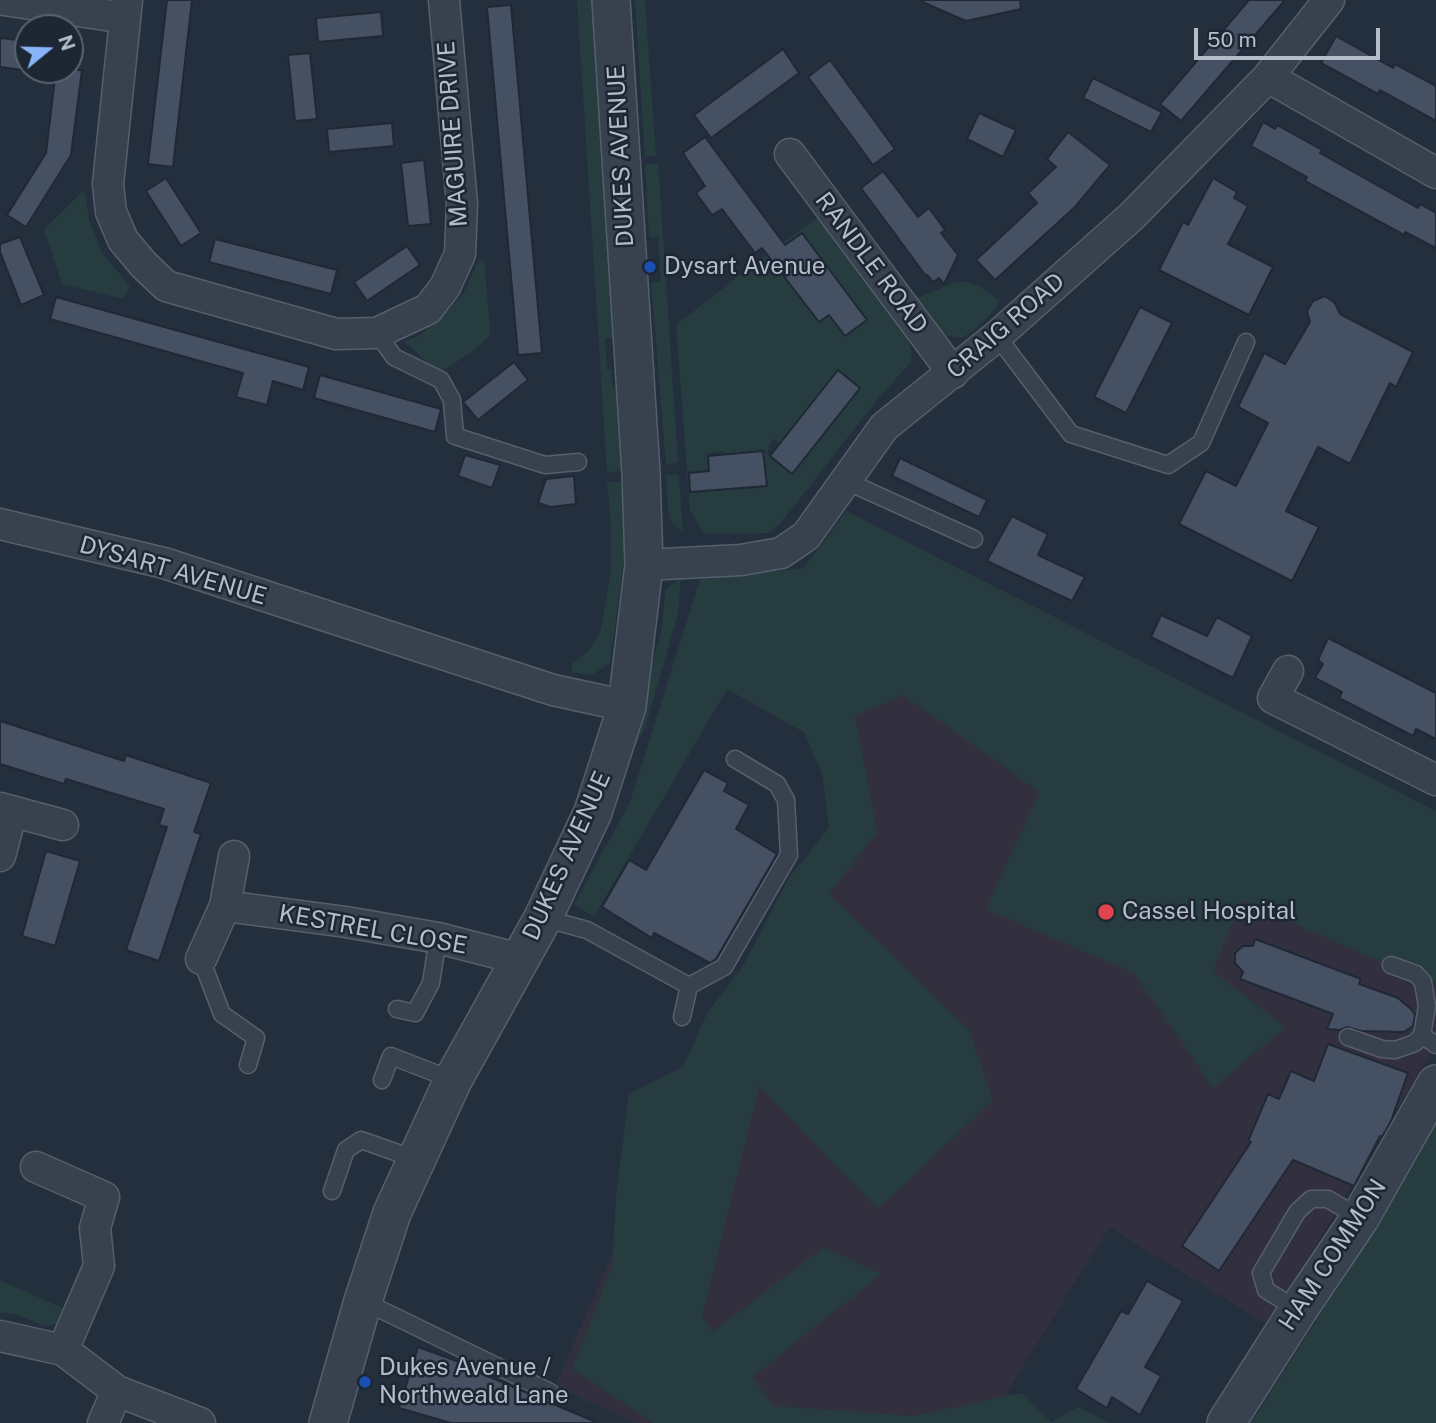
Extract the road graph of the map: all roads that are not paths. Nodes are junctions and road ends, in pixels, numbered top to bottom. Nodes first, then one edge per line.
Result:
1 (4, 0) edge
2 (444, 0) edge
3 (611, 0) edge
4 (1329, 0) edge
5 (126, 9) edge
6 (1268, 77) junction
7 (790, 154) dead end
8 (1436, 173) edge
9 (377, 333) junction
10 (997, 336) junction
11 (1246, 342) dead end
12 (953, 373) junction
13 (578, 462) dead end
14 (846, 481) junction
15 (0, 524) edge
16 (974, 539) dead end
17 (644, 565) junction
18 (1287, 671) dead end
19 (626, 706) junction
20 (735, 759) dead end
21 (1436, 779) edge
22 (6, 809) edge
23 (63, 825) dead end
24 (0, 856) edge
25 (234, 856) dead end
26 (225, 906) junction
27 (543, 918) junction
28 (438, 938) junction
29 (201, 958) joint
30 (520, 959) junction
31 (1391, 965) dead end
32 (689, 986) junction
33 (397, 1009) dead end
34 (682, 1017) dead end
35 (1422, 1035) junction
36 (1348, 1037) dead end
37 (1436, 1045) edge
38 (247, 1065) dead end
39 (382, 1080) dead end
40 (453, 1080) junction
41 (1436, 1084) edge
42 (415, 1159) junction
43 (36, 1167) dead end
44 (332, 1191) dead end
45 (1360, 1218) junction
46 (363, 1301) junction
47 (1298, 1310) junction
48 (0, 1336) edge
49 (63, 1350) junction
50 (117, 1391) junction
51 (550, 1392) dead end
52 (103, 1423) edge
53 (201, 1423) edge
54 (328, 1423) edge
55 (1226, 1423) edge

1 - 5 street
2 - 9 street, MAGUIRE DRIVE
3 - 17 street, DUKES AVENUE
4 - 6 street, CRAIG ROAD
5 - 9 street, MAGUIRE DRIVE
6 - 8 street
6 - 10 street, CRAIG ROAD
7 - 12 street, RANDLE ROAD
9 - 13 lane
10 - 11 lane
10 - 12 street, CRAIG ROAD
12 - 14 street, CRAIG ROAD
14 - 16 lane
14 - 17 street, CRAIG ROAD
15 - 19 street, DYSART AVENUE
17 - 19 street, DUKES AVENUE
18 - 21 street
19 - 27 street, DUKES AVENUE
20 - 32 lane
22 - 23 street
22 - 24 street
25 - 26 street
26 - 28 street, KESTREL CLOSE
26 - 29 street
27 - 30 street, DUKES AVENUE
27 - 32 lane
28 - 30 street, KESTREL CLOSE
28 - 33 lane
29 - 38 lane
30 - 40 street, DUKES AVENUE
31 - 35 lane
32 - 34 lane
35 - 36 lane
35 - 37 lane
39 - 40 lane
40 - 42 street, DUKES AVENUE
41 - 45 street, HAM COMMON
42 - 44 lane
42 - 46 street, DUKES AVENUE
43 - 49 street
45 - 47 street, HAM COMMON
45 - 47 lane
46 - 51 lane
46 - 54 street, DUKES AVENUE
47 - 55 street, HAM COMMON
48 - 49 street
49 - 50 street
50 - 52 street
50 - 53 street

